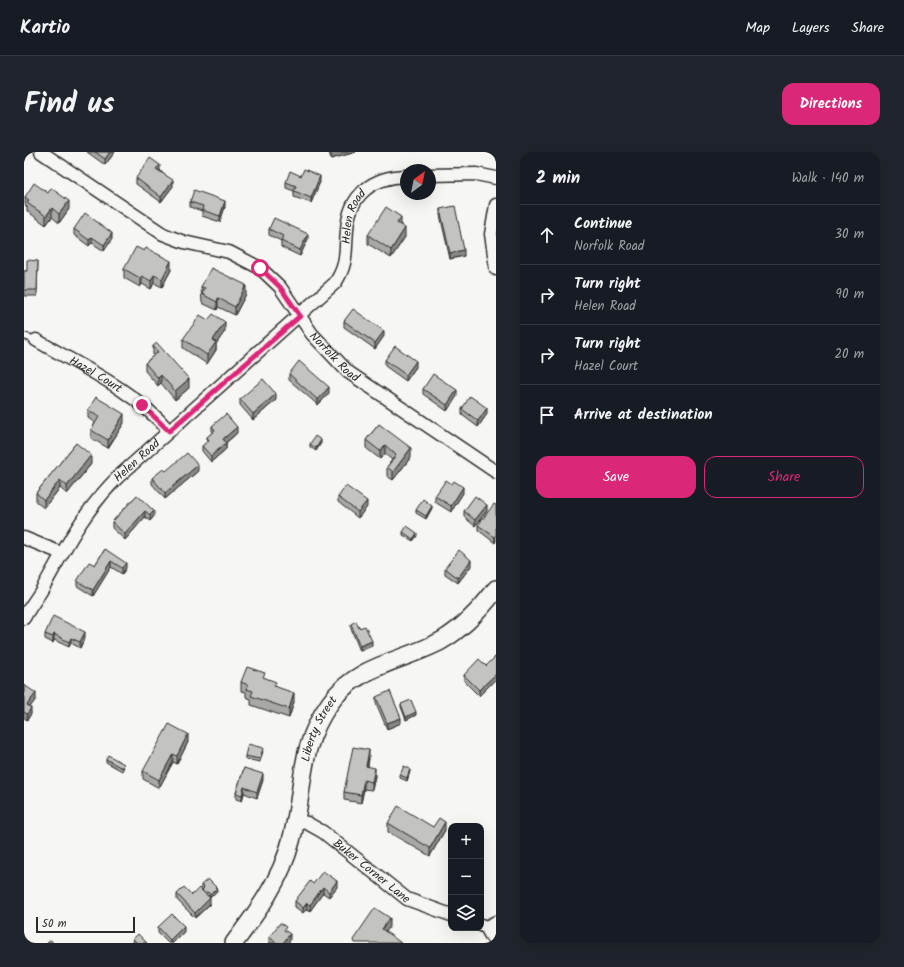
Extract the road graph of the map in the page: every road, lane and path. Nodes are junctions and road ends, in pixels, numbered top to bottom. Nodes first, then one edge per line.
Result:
1 (42, 152) edge
2 (436, 175) edge
3 (400, 177) edge
4 (496, 178) edge
5 (496, 205) edge
6 (496, 269) edge
7 (300, 316) junction
8 (24, 336) edge
9 (36, 340) joint
10 (169, 431) junction
11 (496, 472) edge
12 (24, 538) edge
13 (61, 553) junction
14 (496, 589) edge
15 (24, 618) edge
16 (296, 820) junction
17 (448, 914) edge
18 (488, 925) edge
19 (234, 943) edge
20 (495, 943) edge

1 - 7 street, Norfolk Road
2 - 4 street
3 - 7 street, Helen Road
5 - 6 street
7 - 10 street, Helen Road
7 - 11 street, Norfolk Road
8 - 9 lane
9 - 10 street, Hazel Court
10 - 13 street, Helen Road
12 - 13 street
13 - 15 street, Helen Road
14 - 16 main road, Liberty Street
16 - 17 street, Buker Corner Lane
16 - 19 main road, Liberty Street
18 - 20 street

